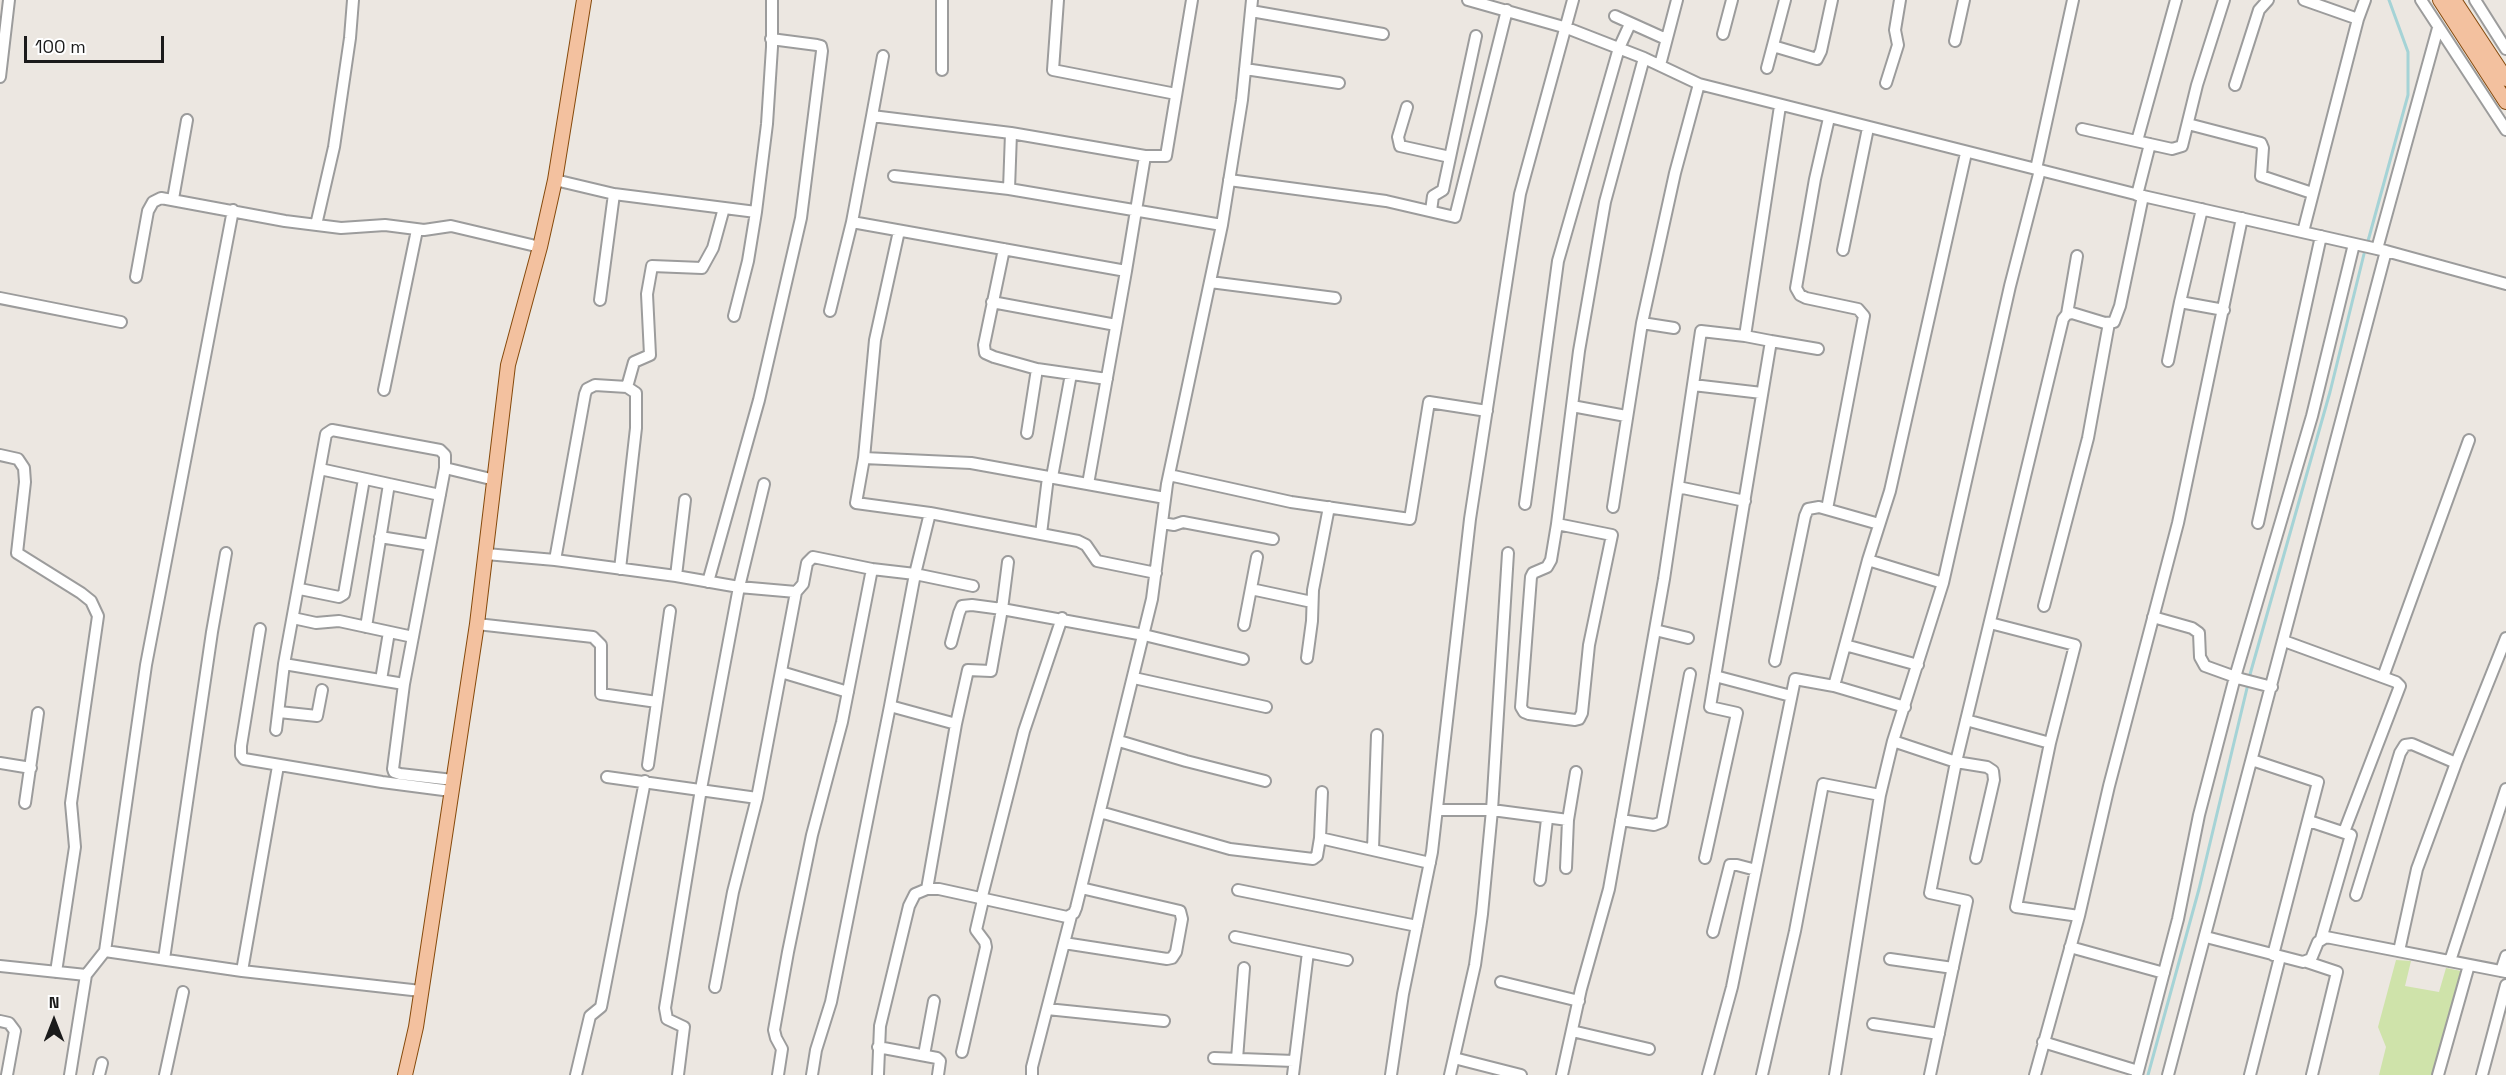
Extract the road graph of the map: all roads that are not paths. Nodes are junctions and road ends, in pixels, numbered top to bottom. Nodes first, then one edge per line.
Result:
1 (9, 0) edge
2 (353, 0) edge
3 (584, 0) edge
4 (772, 0) edge
5 (942, 0) edge
6 (1058, 0) edge
7 (1192, 0) edge
8 (1468, 0) edge
9 (1572, 0) edge
10 (1677, 0) edge
11 (1732, 0) edge
12 (1785, 0) edge
13 (1832, 0) edge
14 (1900, 0) edge
15 (1964, 0) edge
16 (2073, 0) edge
17 (2176, 0) edge
18 (2224, 0) edge
19 (2268, 0) edge
20 (2304, 0) edge
21 (2365, 0) edge
22 (2421, 0) edge
23 (2440, 0) edge
24 (2454, 0) edge
25 (2475, 0) edge
26 (1252, 6) edge
27 (1506, 7) edge
28 (1615, 16) dead end
29 (2358, 19) junction
30 (1630, 24) junction
31 (1567, 28) junction
32 (2438, 28) junction
33 (1383, 34) dead end
34 (1723, 34) dead end
35 (1476, 36) dead end
36 (771, 39) junction
37 (1666, 39) junction
38 (1955, 41) dead end
39 (1773, 46) junction
40 (1619, 48) junction
41 (2506, 50) edge
42 (883, 56) dead end
43 (1644, 58) junction
44 (1660, 65) junction
45 (1767, 68) dead end
46 (1245, 69) junction
47 (942, 70) dead end
48 (0, 77) edge
49 (2506, 79) edge
50 (1339, 83) dead end
51 (1887, 83) dead end
52 (1699, 84) junction
53 (2235, 85) dead end
54 (1176, 94) junction
55 (2506, 102) edge
56 (1780, 106) junction
57 (1407, 107) dead end
58 (872, 116) junction
59 (1829, 118) junction
60 (187, 120) dead end
61 (2188, 124) junction
62 (1868, 128) junction
63 (2082, 129) dead end
64 (2506, 130) edge
65 (1011, 133) junction
66 (2137, 141) junction
67 (2150, 144) junction
68 (1966, 153) junction
69 (1145, 156) junction
70 (1450, 157) junction
71 (2038, 169) junction
72 (894, 176) dead end
73 (555, 180) junction
74 (1229, 180) junction
75 (1009, 189) junction
76 (2312, 193) junction
77 (614, 194) junction
78 (2140, 196) junction
79 (173, 199) junction
80 (724, 208) junction
81 (2202, 209) junction
82 (233, 210) junction
83 (1137, 211) junction
84 (1431, 211) junction
85 (756, 212) junction
86 (2242, 218) junction
87 (852, 222) junction
88 (316, 225) junction
89 (1222, 225) junction
90 (417, 230) junction
91 (899, 231) junction
92 (2303, 232) junction
93 (2321, 236) junction
94 (2354, 244) junction
95 (540, 247) junction
96 (1004, 249) junction
97 (1843, 250) dead end
98 (2382, 250) junction
99 (2077, 256) dead end
100 (1126, 271) junction
101 (136, 277) dead end
102 (1210, 282) junction
103 (2506, 284) edge
104 (1335, 297) dead end
105 (0, 298) edge
106 (600, 300) dead end
107 (992, 302) junction
108 (2180, 302) junction
109 (830, 310) dead end
110 (2224, 310) junction
111 (2067, 314) junction
112 (734, 316) dead end
113 (121, 322) dead end
114 (1642, 323) junction
115 (2109, 323) junction
116 (1116, 325) junction
117 (1674, 328) dead end
118 (1745, 336) junction
119 (1771, 341) junction
120 (1818, 349) dead end
121 (2168, 361) dead end
122 (1037, 369) junction
123 (1071, 374) junction
124 (1107, 379) junction
125 (1693, 385) junction
126 (627, 387) junction
127 (384, 390) dead end
128 (1762, 393) junction
129 (1572, 406) junction
130 (1487, 411) junction
131 (1626, 416) junction
132 (1027, 433) dead end
133 (2469, 440) dead end
134 (0, 455) edge
135 (864, 458) junction
136 (445, 468) junction
137 (320, 469) junction
138 (1169, 475) junction
139 (1050, 477) junction
140 (364, 479) junction
141 (495, 480) junction
142 (389, 484) junction
143 (764, 484) dead end
144 (1088, 484) junction
145 (1678, 487) junction
146 (440, 495) junction
147 (1165, 498) junction
148 (685, 500) dead end
149 (1745, 501) junction
150 (1525, 504) dead end
151 (1329, 507) junction
152 (1613, 507) dead end
153 (1827, 509) junction
154 (930, 513) junction
155 (1162, 523) junction
156 (2258, 523) dead end
157 (1557, 524) junction
158 (1879, 524) junction
159 (1041, 534) junction
160 (380, 537) junction
161 (1273, 539) dead end
162 (430, 545) junction
163 (226, 553) dead end
164 (1508, 553) dead end
165 (486, 554) junction
166 (1257, 557) dead end
167 (555, 560) junction
168 (1868, 560) junction
169 (1008, 562) dead end
170 (620, 569) junction
171 (872, 569) junction
172 (1156, 573) junction
173 (915, 574) junction
174 (676, 576) junction
175 (708, 582) junction
176 (1943, 583) junction
177 (973, 586) dead end
178 (740, 587) junction
179 (300, 589) junction
180 (1251, 589) junction
181 (796, 592) junction
182 (1312, 602) junction
183 (2044, 606) dead end
184 (1002, 609) junction
185 (670, 611) dead end
186 (2153, 616) junction
187 (293, 618) junction
188 (1062, 618) junction
189 (1990, 623) junction
190 (477, 624) junction
191 (1244, 625) dead end
192 (366, 627) junction
193 (260, 629) dead end
194 (1655, 630) junction
195 (389, 632) junction
196 (1144, 634) junction
197 (413, 637) junction
198 (1689, 638) dead end
199 (2284, 641) junction
200 (951, 643) dead end
201 (1845, 645) junction
202 (2504, 645) edge
203 (1307, 658) dead end
204 (1243, 659) dead end
205 (1775, 661) dead end
206 (284, 664) junction
207 (1918, 665) junction
208 (781, 672) junction
209 (1690, 674) dead end
210 (1715, 676) junction
211 (2383, 677) junction
212 (1134, 678) junction
213 (2238, 678) junction
214 (381, 680) junction
215 (404, 684) junction
216 (1834, 686) junction
217 (2272, 687) junction
218 (322, 690) dead end
219 (848, 692) junction
220 (1791, 696) junction
221 (657, 702) junction
222 (890, 706) junction
223 (1266, 707) dead end
224 (1905, 707) junction
225 (279, 712) junction
226 (38, 713) dead end
227 (1966, 720) junction
228 (956, 724) junction
229 (276, 730) dead end
230 (1377, 735) dead end
231 (1119, 741) junction
232 (1893, 741) junction
233 (2050, 743) junction
234 (2252, 760) junction
235 (1956, 762) junction
236 (0, 763) edge
237 (2456, 763) junction
238 (648, 765) dead end
239 (278, 766) junction
240 (32, 768) junction
241 (1576, 772) dead end
242 (607, 777) dead end
243 (645, 781) junction
244 (1265, 781) dead end
245 (452, 786) junction
246 (701, 789) junction
247 (2506, 789) edge
248 (1322, 792) dead end
249 (1880, 795) junction
250 (757, 798) junction
251 (26, 803) dead end
252 (1437, 810) junction
253 (1492, 810) junction
254 (1101, 812) junction
255 (1547, 819) junction
256 (1568, 820) junction
257 (1621, 820) junction
258 (2309, 821) junction
259 (2344, 832) junction
260 (1320, 838) junction
261 (1373, 849) junction
262 (1706, 858) dead end
263 (1976, 858) dead end
264 (1430, 863) junction
265 (1566, 868) dead end
266 (1756, 870) junction
267 (1540, 880) dead end
268 (1081, 888) junction
269 (927, 889) junction
270 (1238, 890) dead end
271 (2356, 895) dead end
272 (982, 900) junction
273 (1071, 916) junction
274 (2079, 916) junction
275 (1417, 926) junction
276 (1713, 932) dead end
277 (1235, 937) dead end
278 (2206, 937) junction
279 (2321, 939) junction
280 (1064, 943) junction
281 (2070, 947) junction
282 (105, 951) junction
283 (2399, 951) junction
284 (1308, 952) junction
285 (2277, 956) junction
286 (2506, 957) edge
287 (164, 959) junction
288 (1890, 959) dead end
289 (1347, 960) dead end
290 (2307, 962) junction
291 (2450, 962) junction
292 (2469, 965) junction
293 (0, 966) edge
294 (1244, 968) dead end
295 (1953, 968) junction
296 (242, 971) junction
297 (2504, 971) edge
298 (56, 972) junction
299 (2164, 973) junction
300 (86, 975) junction
301 (1501, 982) dead end
302 (2506, 985) edge
303 (715, 987) dead end
304 (421, 991) junction
305 (183, 992) dead end
306 (934, 1001) dead end
307 (1579, 1001) junction
308 (1047, 1009) junction
309 (1164, 1020) dead end
310 (0, 1021) edge
311 (1873, 1024) dead end
312 (1572, 1031) junction
313 (1939, 1034) junction
314 (2043, 1042) junction
315 (878, 1047) junction
316 (1649, 1049) dead end
317 (962, 1052) dead end
318 (924, 1055) junction
319 (1454, 1058) junction
320 (1214, 1059) dead end
321 (1237, 1059) junction
322 (1294, 1061) junction
323 (102, 1063) dead end
324 (2138, 1073) edge
325 (8, 1075) edge
326 (70, 1075) edge
327 (99, 1075) edge
328 (165, 1075) edge
329 (405, 1075) edge
330 (576, 1075) edge
331 (678, 1075) edge
332 (778, 1075) edge
333 (812, 1075) edge
334 (878, 1075) edge
335 (938, 1075) edge
336 (1032, 1075) edge
337 (1293, 1075) edge
338 (1391, 1075) edge
339 (1450, 1075) edge
340 (1521, 1075) edge
341 (1562, 1075) edge
342 (1708, 1075) edge
343 (1762, 1075) edge
344 (1835, 1075) edge
345 (1930, 1075) edge
346 (2035, 1075) edge
347 (2168, 1075) edge
348 (2250, 1075) edge
349 (2312, 1075) edge
350 (2438, 1075) edge
351 (2482, 1075) edge

1 - 48 street
2 - 88 street
3 - 73 main road
4 - 36 street
5 - 47 street
6 - 54 street
7 - 54 street
8 - 27 street
9 - 31 street
10 - 37 street
11 - 34 street
12 - 39 street
13 - 39 street
14 - 51 street
15 - 38 street
16 - 71 street
17 - 66 street
18 - 61 street
19 - 53 street
20 - 29 street
21 - 29 street
22 - 32 street
23 - 55 main road
24 - 49 main road
25 - 41 street
26 - 33 street
26 - 46 street
27 - 31 street
27 - 84 street
28 - 30 street
29 - 76 street
30 - 37 street
30 - 40 street
31 - 40 street
31 - 130 street
32 - 64 street
32 - 98 street
35 - 70 street
36 - 85 street
36 - 175 street
37 - 44 street
39 - 45 street
40 - 43 street
40 - 150 street
42 - 58 street
43 - 44 street
43 - 129 street
44 - 52 street
46 - 50 street
46 - 74 street
52 - 56 street
52 - 114 street
54 - 69 street
56 - 59 street
56 - 118 street
57 - 70 street
58 - 65 street
58 - 87 street
59 - 62 street
59 - 153 street
60 - 79 street
61 - 67 street
61 - 76 street
62 - 68 street
62 - 97 street
63 - 66 street
65 - 69 street
65 - 75 street
66 - 67 street
67 - 78 street
68 - 71 street
68 - 158 street
69 - 83 street
70 - 84 street
71 - 78 street
71 - 176 street
72 - 75 street
73 - 77 street
73 - 95 main road
74 - 84 street
74 - 89 street
75 - 83 street
76 - 92 street
77 - 80 street
77 - 106 street
78 - 81 street
78 - 115 street
79 - 82 street
79 - 101 street
80 - 85 street
80 - 126 street
81 - 86 street
81 - 108 street
82 - 88 street
82 - 282 street
83 - 89 street
83 - 100 street
85 - 112 street
86 - 92 street
86 - 110 street
87 - 91 street
87 - 109 street
88 - 90 street
89 - 102 street
90 - 95 street
90 - 127 street
91 - 96 street
91 - 135 street
92 - 93 street
93 - 94 street
93 - 156 street
94 - 98 street
94 - 213 street
95 - 141 main road
96 - 100 street
96 - 107 street
98 - 103 street
98 - 199 street
99 - 111 street
100 - 116 street
102 - 104 street
102 - 138 street
105 - 113 street
107 - 116 street
107 - 122 street
108 - 110 street
108 - 121 street
110 - 186 street
111 - 115 street
111 - 189 street
114 - 117 street
114 - 131 street
115 - 183 street
116 - 124 street
118 - 119 street
118 - 125 street
119 - 120 street
119 - 128 street
122 - 123 street
122 - 132 street
123 - 124 street
123 - 139 street
124 - 144 street
125 - 128 street
125 - 145 street
126 - 167 street
126 - 170 street
128 - 149 street
129 - 131 street
129 - 157 street
130 - 151 street
130 - 252 street
131 - 152 street
133 - 211 street
134 - 298 street
135 - 139 street
135 - 154 street
136 - 137 street
136 - 141 street
136 - 146 street
137 - 140 street
137 - 179 street
138 - 147 street
138 - 151 street
139 - 144 street
139 - 159 street
140 - 142 street
140 - 179 street
141 - 165 main road
142 - 146 street
142 - 160 street
143 - 178 street
144 - 147 street
145 - 149 street
145 - 194 street
146 - 162 street
147 - 155 street
148 - 174 street
149 - 210 street
151 - 182 street
153 - 158 street
153 - 205 street
154 - 159 street
154 - 173 street
155 - 161 street
155 - 172 street
157 - 157 street
158 - 168 street
159 - 172 street
160 - 162 street
160 - 192 street
162 - 197 street
163 - 287 street
164 - 253 street
165 - 167 street
165 - 190 main road
166 - 180 street
167 - 170 street
168 - 176 street
168 - 201 street
169 - 184 street
170 - 174 street
171 - 173 street
171 - 181 street
171 - 219 street
172 - 196 street
173 - 177 street
173 - 222 street
174 - 175 street
175 - 178 street
176 - 207 street
178 - 181 street
178 - 246 street
179 - 187 street
180 - 182 street
180 - 191 street
181 - 208 street
182 - 203 street
184 - 188 street
184 - 200 street
184 - 228 street
185 - 221 street
186 - 213 street
186 - 274 street
187 - 192 street
187 - 206 street
188 - 196 street
188 - 272 street
189 - 227 street
189 - 233 street
190 - 221 street
190 - 245 main road
192 - 195 street
193 - 239 street
194 - 198 street
194 - 257 street
195 - 197 street
195 - 214 street
196 - 204 street
196 - 212 street
197 - 215 street
199 - 211 street
199 - 217 street
201 - 207 street
201 - 216 street
202 - 237 street
206 - 214 street
206 - 225 street
207 - 224 street
208 - 219 street
208 - 250 street
209 - 257 street
210 - 220 street
210 - 262 street
211 - 259 street
212 - 223 street
212 - 231 street
213 - 217 street
213 - 299 street
214 - 215 street
215 - 245 street
216 - 220 street
216 - 224 street
217 - 234 street
218 - 225 street
219 - 332 street
220 - 266 street
221 - 238 street
222 - 228 street
222 - 333 street
224 - 232 street
225 - 229 street
226 - 240 street
227 - 233 street
227 - 235 street
228 - 269 street
230 - 261 street
231 - 244 street
231 - 254 street
232 - 235 street
232 - 249 street
233 - 274 street
234 - 258 street
234 - 278 street
235 - 263 street
235 - 295 street
236 - 240 street
237 - 271 street
237 - 283 street
239 - 245 street
239 - 296 street
240 - 251 street
241 - 256 street
242 - 243 street
243 - 246 street
243 - 330 street
245 - 304 main road
246 - 250 street
246 - 331 street
247 - 291 street
248 - 260 street
249 - 343 street
249 - 344 street
250 - 303 street
252 - 253 street
252 - 264 street
253 - 255 street
253 - 319 street
254 - 260 street
254 - 268 street
255 - 256 street
255 - 267 street
256 - 265 street
257 - 307 street
258 - 259 street
258 - 285 street
259 - 279 street
260 - 261 street
261 - 264 street
264 - 275 street
266 - 276 street
266 - 342 street
268 - 273 street
268 - 280 street
269 - 272 street
269 - 315 street
270 - 275 street
272 - 273 street
272 - 317 street
273 - 280 street
274 - 281 street
275 - 338 street
277 - 284 street
278 - 285 street
278 - 347 street
279 - 283 street
279 - 290 street
280 - 308 street
281 - 299 street
281 - 314 street
282 - 287 street
282 - 300 street
283 - 291 street
284 - 289 street
284 - 322 street
285 - 290 street
285 - 348 street
286 - 297 street
287 - 296 street
288 - 295 street
290 - 349 street
291 - 292 street
292 - 297 street
292 - 350 street
293 - 298 street
294 - 321 street
295 - 313 street
296 - 304 street
298 - 300 street
299 - 324 street
300 - 326 street
301 - 307 street
302 - 351 street
304 - 329 main road
305 - 328 street
306 - 318 street
307 - 312 street
308 - 309 street
308 - 336 street
310 - 325 street
311 - 313 street
312 - 316 street
312 - 341 street
313 - 345 street
314 - 324 street
314 - 346 street
315 - 318 street
315 - 334 street
318 - 335 street
319 - 339 street
319 - 340 street
320 - 321 street
321 - 322 street
322 - 337 street
323 - 327 street

